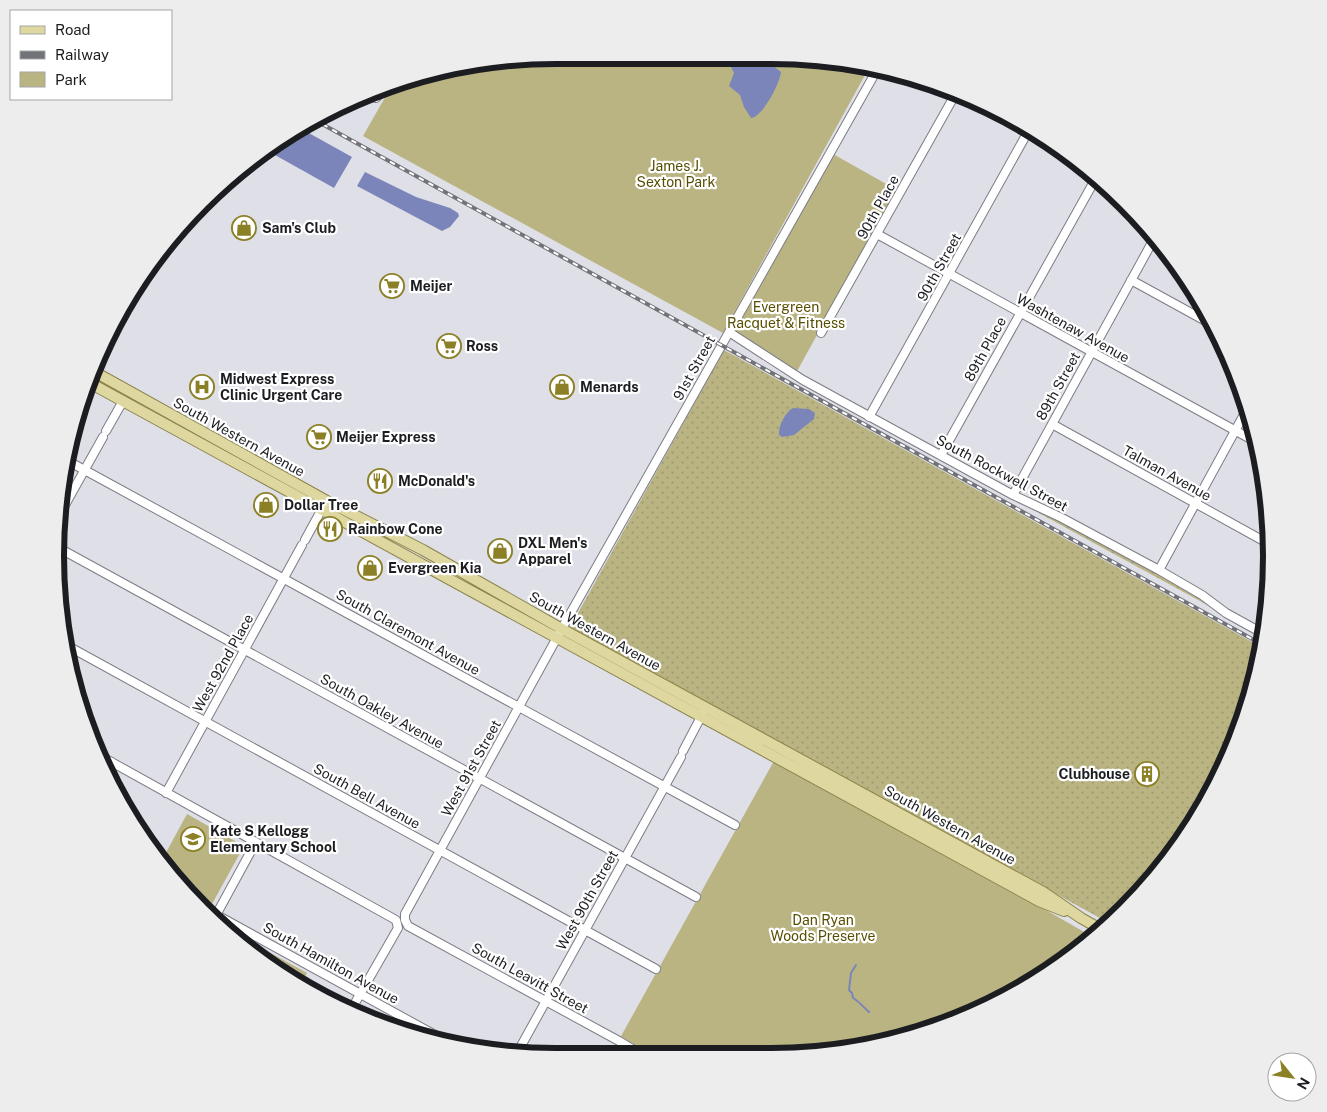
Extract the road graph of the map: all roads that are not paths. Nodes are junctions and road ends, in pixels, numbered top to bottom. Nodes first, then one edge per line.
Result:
1 (874, 75) edge
2 (953, 99) edge
3 (1025, 135) edge
4 (1093, 183) edge
5 (876, 234) junction
6 (1152, 244) edge
7 (949, 274) junction
8 (1131, 280) junction
9 (1020, 313) junction
10 (1202, 319) edge
11 (729, 332) junction
12 (821, 333) dead end
13 (1091, 352) junction
14 (99, 374) edge
15 (95, 386) edge
16 (123, 401) junction
17 (869, 417) junction
18 (1243, 418) edge
19 (1052, 424) junction
20 (1236, 431) junction
21 (1248, 438) edge
22 (941, 455) junction
23 (72, 463) edge
24 (85, 470) junction
25 (1013, 495) junction
26 (67, 501) edge
27 (1196, 503) junction
28 (324, 505) junction
29 (1263, 540) edge
30 (64, 551) edge
31 (412, 559) junction
32 (1159, 570) junction
33 (465, 574) junction
34 (283, 578) junction
35 (562, 629) junction
36 (1257, 630) edge
37 (557, 638) junction
38 (72, 649) edge
39 (244, 650) junction
40 (519, 707) junction
41 (704, 712) junction
42 (205, 722) junction
43 (109, 760) edge
44 (112, 762) joint
45 (480, 778) junction
46 (665, 786) junction
47 (166, 793) junction
48 (735, 825) dead end
49 (256, 842) junction
50 (440, 850) junction
51 (625, 858) junction
52 (696, 897) dead end
53 (217, 913) edge
54 (401, 922) junction
55 (230, 925) edge
56 (1096, 926) edge
57 (585, 930) junction
58 (656, 968) dead end
59 (360, 994) junction
60 (545, 1001) junction
61 (354, 1005) edge
62 (429, 1031) edge
63 (520, 1047) edge
64 (630, 1048) edge

1 - 11 street, 91st Street
2 - 5 street, 90th Place
3 - 7 street, 90th Street
4 - 9 street, 89th Place
5 - 7 street, Washtenaw Avenue
5 - 12 street, 90th Place
6 - 8 street, 89th Street
7 - 9 street, Washtenaw Avenue
7 - 17 street, 90th Street
8 - 10 street
8 - 13 street, 89th Street
9 - 13 street, Washtenaw Avenue
9 - 22 street, 89th Place
11 - 17 street, South Rockwell Street
11 - 35 street, 91st Street
13 - 19 street, 89th Street
13 - 20 street, Washtenaw Avenue
14 - 28 main road, South Western Avenue
15 - 16 main road, South Western Avenue
16 - 24 street
16 - 28 main road, South Western Avenue
17 - 22 street, South Rockwell Street
18 - 20 street
19 - 25 street, 89th Street
19 - 27 street, Talman Avenue
20 - 21 street, Washtenaw Avenue
20 - 27 street
22 - 25 street, South Rockwell Street
23 - 24 street, South Claremont Avenue
24 - 26 street
24 - 34 street, South Claremont Avenue
25 - 32 street, South Rockwell Street
27 - 29 street, Talman Avenue
27 - 32 street
28 - 31 main road, South Western Avenue
28 - 33 main road, South Western Avenue
28 - 34 street, West 92nd Place
30 - 39 street, South Oakley Avenue
31 - 33 main road
31 - 37 main road, South Western Avenue
32 - 36 street, South Rockwell Street
33 - 35 main road, South Western Avenue
34 - 39 street, West 92nd Place
34 - 40 street, South Claremont Avenue
35 - 37 street, West 91st Street
35 - 41 main road, South Western Avenue
37 - 40 street, West 91st Street
37 - 41 main road, South Western Avenue
38 - 42 street, South Bell Avenue
39 - 42 street, West 92nd Place
39 - 45 street, South Oakley Avenue
40 - 45 street, West 91st Street
40 - 46 street, South Claremont Avenue
41 - 46 street, West 90th Street
41 - 56 main road, South Western Avenue
42 - 47 street, West 92nd Place
42 - 50 street, South Bell Avenue
43 - 44 street, South Leavitt Street
44 - 47 street, South Leavitt Street
45 - 50 street, West 91st Street
45 - 51 street, South Oakley Avenue
46 - 48 street, South Claremont Avenue
46 - 51 street, West 90th Street
47 - 49 street, South Leavitt Street
49 - 53 street
49 - 54 street, South Leavitt Street
50 - 54 street, West 91st Street
50 - 57 street, South Bell Avenue
51 - 52 street, South Oakley Avenue
51 - 57 street, West 90th Street
54 - 59 street, West 91st Street
54 - 60 street, South Leavitt Street
55 - 59 street, South Hamilton Avenue
57 - 58 street, South Bell Avenue
57 - 60 street, West 90th Street
59 - 61 street, West 91st Street
59 - 62 street, South Hamilton Avenue
60 - 63 street, West 90th Street
60 - 64 street, South Leavitt Street

